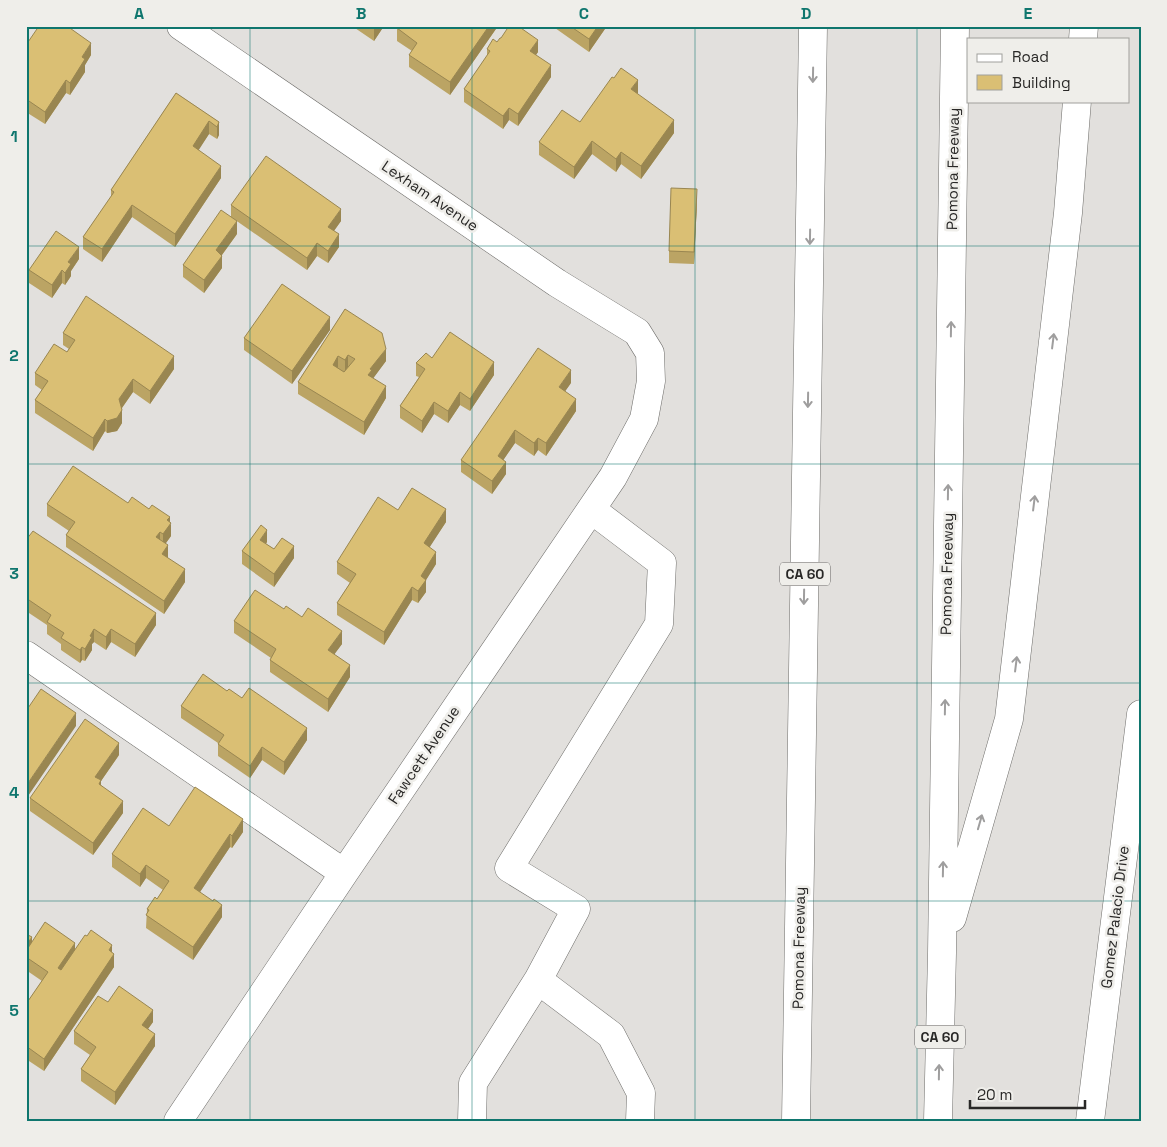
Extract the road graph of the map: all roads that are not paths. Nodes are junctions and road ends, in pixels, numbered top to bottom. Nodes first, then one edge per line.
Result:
1 (181, 26) edge
2 (813, 26) edge
3 (955, 26) edge
4 (1077, 102) edge
5 (650, 381) joint
6 (592, 510) junction
7 (26, 655) edge
8 (1141, 714) edge
9 (344, 872) junction
10 (942, 953) junction
11 (538, 980) junction
12 (178, 1121) edge
13 (472, 1121) edge
14 (640, 1121) edge
15 (796, 1121) edge
16 (938, 1121) edge
17 (1090, 1121) edge

1 - 5 main road, Lexham Avenue
2 -> 15 main road, Pomona Freeway / CA 60
10 -> 3 main road, Pomona Freeway / CA 60
10 -> 4 main road
5 - 6 main road, Fawcett Avenue
6 - 9 main road, Fawcett Avenue
6 - 11 main road
7 - 9 main road
8 - 17 main road, Gomez Palacio Drive
9 - 12 main road, Fawcett Avenue
16 -> 10 main road, Pomona Freeway / CA 60
11 - 13 main road
11 - 14 main road

